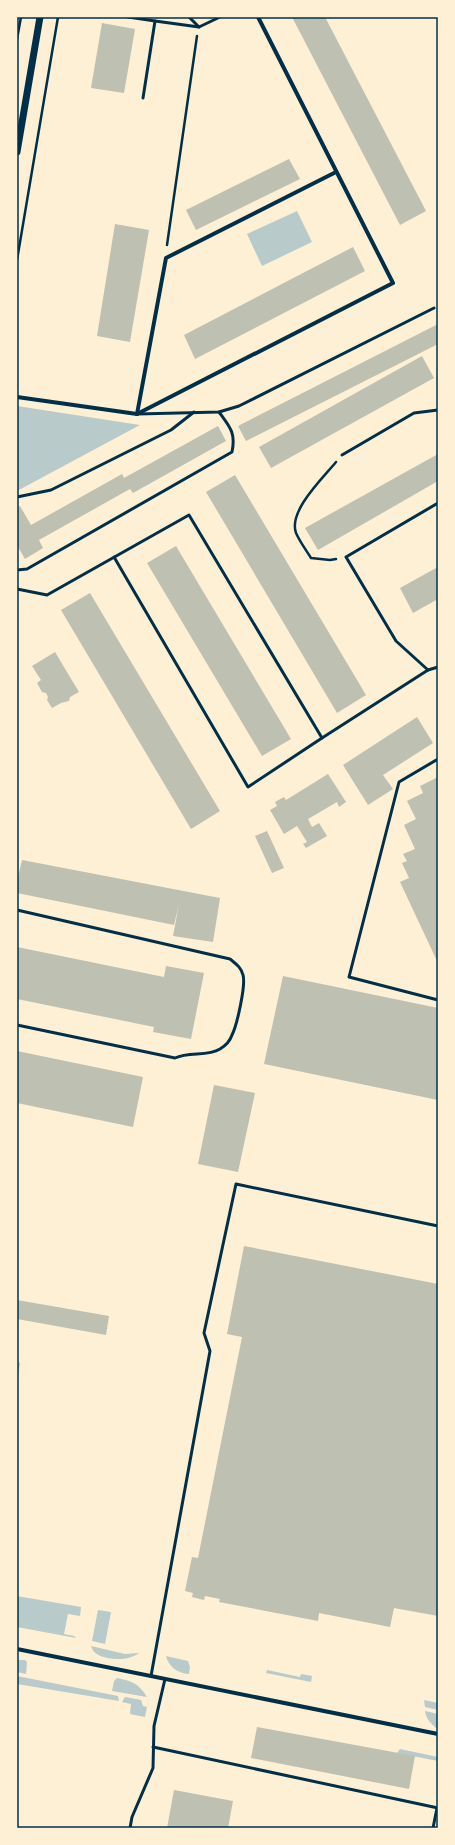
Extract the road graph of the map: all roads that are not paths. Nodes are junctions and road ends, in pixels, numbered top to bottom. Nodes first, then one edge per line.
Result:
1 (40, 17) edge
2 (128, 17) edge
3 (190, 17) edge
4 (220, 17) edge
5 (258, 17) edge
6 (156, 21) junction
7 (199, 27) junction
8 (143, 98) dead end
9 (17, 152) edge
10 (336, 172) junction
11 (434, 308) dead end
12 (17, 397) edge
13 (438, 410) edge
14 (194, 412) junction
15 (219, 412) junction
16 (137, 414) junction
17 (342, 455) road end
18 (17, 497) edge
19 (438, 503) edge
20 (114, 557) junction
21 (17, 570) edge
22 (17, 589) edge
23 (438, 667) edge
24 (428, 670) junction
25 (322, 738) junction
26 (438, 759) edge
27 (17, 910) edge
28 (438, 1000) edge
29 (17, 1025) edge
30 (438, 1226) edge
31 (17, 1649) edge
32 (150, 1676) junction
33 (165, 1678) junction
34 (438, 1734) edge
35 (153, 1747) junction
36 (438, 1808) edge
37 (130, 1828) edge
38 (433, 1828) edge

1 - 9 street
2 - 6 lane
3 - 7 lane
4 - 7 lane
5 - 10 street
6 - 7 lane
6 - 8 lane
10 - 16 street
10 - 16 street
11 - 15 lane
12 - 16 street
13 - 17 lane
14 - 15 lane
14 - 16 lane
14 - 18 lane
15 - 21 lane
19 - 24 lane
20 - 22 lane
20 - 25 lane
20 - 25 lane
23 - 24 lane
24 - 25 lane
26 - 28 lane
27 - 29 lane
30 - 32 lane
31 - 32 street
32 - 33 street
33 - 34 street
33 - 35 lane
35 - 36 lane
35 - 37 lane
36 - 38 lane

